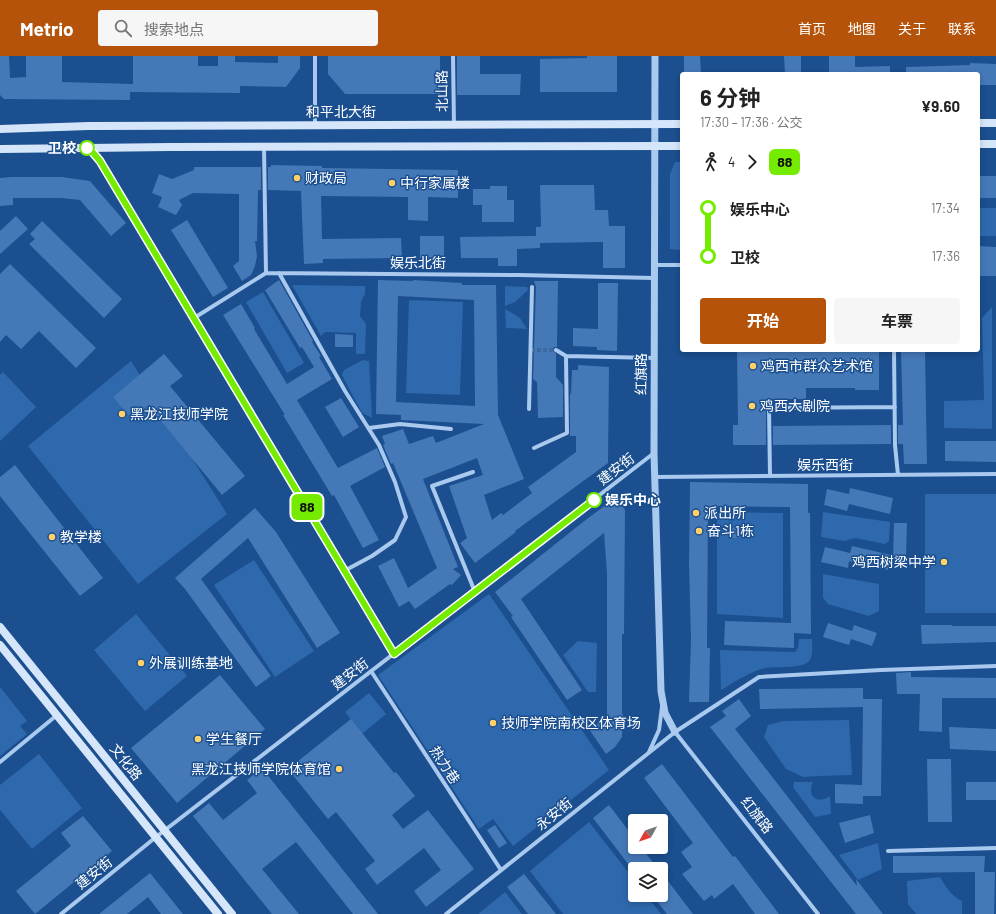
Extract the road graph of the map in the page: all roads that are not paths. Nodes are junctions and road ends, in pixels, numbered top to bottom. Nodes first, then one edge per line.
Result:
1 (314, 56) edge
2 (453, 56) edge
3 (655, 56) edge
4 (980, 123) edge
5 (996, 123) edge
6 (654, 124) junction
7 (680, 124) edge
8 (454, 125) junction
9 (315, 126) junction
10 (0, 129) edge
11 (980, 144) edge
12 (996, 144) edge
13 (654, 146) junction
14 (680, 146) edge
15 (264, 147) junction
16 (89, 148) junction
17 (0, 149) edge
18 (654, 265) junction
19 (680, 265) edge
20 (266, 273) junction
21 (280, 273) junction
22 (654, 278) junction
23 (532, 287) dead end
24 (194, 318) junction
25 (556, 350) tunnel mouth
26 (894, 352) edge
27 (566, 356) junction
28 (654, 358) junction
29 (895, 407) junction
30 (529, 409) dead end
31 (369, 428) junction
32 (451, 429) dead end
33 (534, 448) dead end
34 (654, 454) junction
35 (473, 472) dead end
36 (996, 474) edge
37 (898, 475) junction
38 (770, 476) junction
39 (655, 477) junction
40 (344, 571) junction
41 (475, 592) junction
42 (0, 627) edge
43 (0, 644) edge
44 (394, 654) junction
45 (996, 666) edge
46 (371, 671) junction
47 (662, 700) junction
48 (57, 715) junction
49 (675, 732) junction
50 (648, 753) junction
51 (0, 762) edge
52 (164, 830) junction
53 (156, 837) junction
54 (996, 848) edge
55 (888, 851) dead end
56 (501, 870) junction
57 (816, 913) edge
58 (61, 914) edge
59 (218, 914) edge
60 (232, 914) edge
61 (446, 914) edge

1 - 9 street
2 - 8 street, 北山路
3 - 6 street, 红旗路
4 - 5 main road
6 - 7 main road, 和平北大街
6 - 8 main road, 和平北大街
6 - 13 street, 红旗路
8 - 9 main road, 和平北大街
9 - 10 main road, 和平北大街
11 - 12 main road
13 - 14 main road
13 - 15 main road
13 - 18 street, 红旗路
15 - 16 main road
15 - 20 street
16 - 17 main road
16 - 24 street
18 - 19 street
18 - 22 street, 红旗路
20 - 21 street, 娱乐北街
20 - 24 street
21 - 22 street, 娱乐北街
21 - 31 street
22 - 28 street, 红旗路
23 - 30 street
24 - 40 street
25 - 27 street
26 - 29 street
27 - 28 street
27 - 33 street
28 - 34 street, 红旗路
29 - 37 street
29 - 38 street
31 - 32 street
31 - 40 street
34 - 39 street, 红旗路
34 - 41 street, 建安街
35 - 41 street
36 - 37 street, 娱乐西街
37 - 38 street, 娱乐西街
38 - 39 street, 娱乐西街
39 - 47 street, 红旗路
40 - 44 street
41 - 44 street, 建安街
42 - 52 main road, 文化路
43 - 48 main road, 文化路
44 - 46 street, 建安街
45 - 49 street, 永安街
46 - 52 street, 建安街
46 - 56 street, 热力巷
47 - 49 street, 红旗路
47 - 50 street
48 - 51 street
48 - 53 main road, 文化路
49 - 50 street, 永安街
49 - 57 street, 红旗路
50 - 56 street, 永安街
52 - 53 street, 建安街
52 - 60 main road, 文化路
53 - 58 street, 建安街
53 - 59 main road, 文化路
54 - 55 street
56 - 61 street, 永安街

